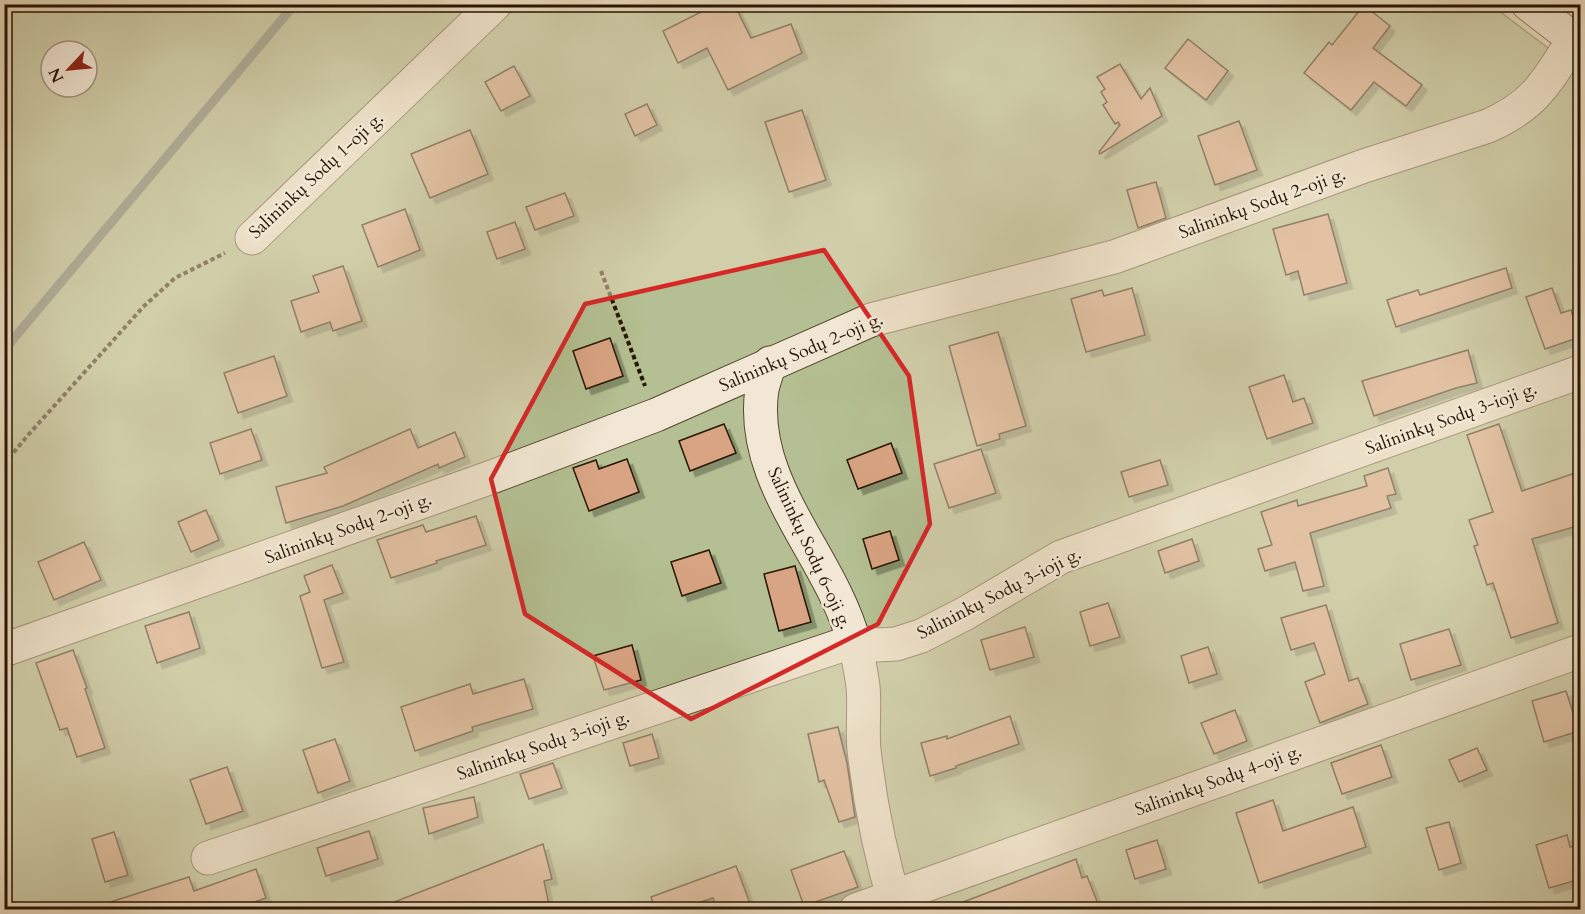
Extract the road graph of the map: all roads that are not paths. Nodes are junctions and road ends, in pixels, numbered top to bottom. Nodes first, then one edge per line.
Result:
1 (495, 4) edge
2 (1528, 4) edge
3 (1577, 41) edge
4 (252, 238) road end
5 (770, 363) junction
6 (1581, 372) edge
7 (854, 641) junction
8 (4, 650) edge
9 (1581, 651) edge
10 (208, 858) dead end
11 (895, 903) edge
12 (855, 909) edge

1 - 4 street, Salininkų Sodų 1-oji g.
2 - 3 street
3 - 5 street, Salininkų Sodų 2-oji g.
5 - 7 street, Salininkų Sodų 6-oji g.
5 - 8 street, Salininkų Sodų 2-oji g.
6 - 7 street, Salininkų Sodų 3-ioji g.
7 - 10 street, Salininkų Sodų 3-ioji g.
7 - 11 street, Salininkų Sodų 6-oji g.
9 - 11 street, Salininkų Sodų 4-oji g.
11 - 12 street, Salininkų Sodų 4-oji g.

